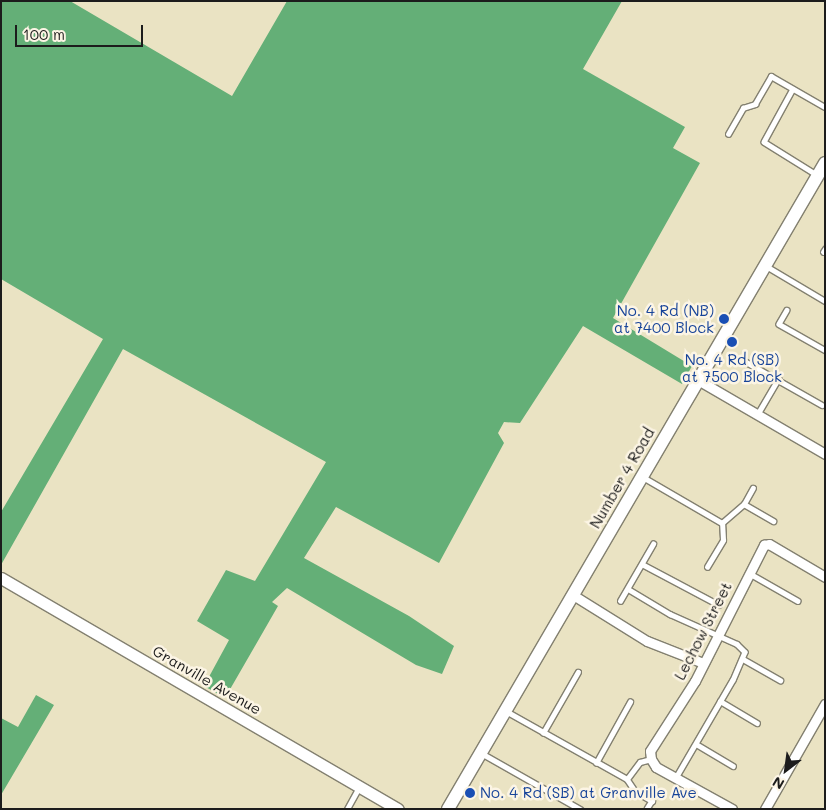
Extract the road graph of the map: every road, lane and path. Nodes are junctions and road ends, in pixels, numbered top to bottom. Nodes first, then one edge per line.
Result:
1 (794, 89) junction
2 (825, 107) edge
3 (728, 134) dead end
4 (825, 163) edge
5 (818, 175) junction
6 (765, 266) junction
7 (825, 301) edge
8 (787, 310) dead end
9 (825, 341) edge
10 (823, 348) edge
11 (741, 359) dead end
12 (778, 379) junction
13 (698, 380) junction
14 (822, 405) dead end
15 (757, 415) junction
16 (825, 454) edge
17 (642, 476) junction
18 (753, 488) dead end
19 (744, 504) junction
20 (773, 521) dead end
21 (722, 523) junction
22 (653, 544) dead end
23 (642, 564) junction
24 (708, 567) dead end
25 (748, 572) junction
26 (825, 577) edge
27 (1, 578) edge
28 (628, 589) junction
29 (573, 595) junction
30 (798, 601) dead end
31 (620, 602) dead end
32 (719, 606) dead end
33 (719, 637) junction
34 (743, 659) junction
35 (703, 664) junction
36 (578, 672) dead end
37 (780, 680) dead end
38 (630, 702) dead end
39 (720, 702) junction
40 (825, 704) edge
41 (506, 710) junction
42 (757, 723) dead end
43 (543, 733) junction
44 (696, 744) junction
45 (481, 752) junction
46 (650, 758) junction
47 (596, 763) junction
48 (732, 766) dead end
49 (676, 778) junction
50 (627, 779) junction
51 (360, 786) junction
52 (720, 806) edge
53 (347, 809) edge
54 (398, 809) edge
55 (448, 809) edge
56 (580, 809) edge
57 (647, 809) edge
58 (732, 809) edge
59 (765, 809) edge

1 - 2 lane
1 - 3 lane
1 - 5 lane
4 - 5 main road, Number 4 Road
5 - 6 main road, Number 4 Road
6 - 7 lane
6 - 13 main road, Number 4 Road
8 - 10 lane
9 - 10 lane
11 - 12 lane
12 - 14 lane
12 - 15 lane
13 - 15 street
13 - 17 main road, Number 4 Road
15 - 16 street
17 - 21 lane
17 - 29 main road, Number 4 Road
18 - 19 lane
19 - 20 lane
19 - 21 lane
21 - 24 lane
22 - 23 lane
23 - 28 lane
23 - 32 lane
25 - 26 street, Lechow Street
25 - 30 lane
25 - 33 street, Lechow Street
27 - 51 street, Granville Avenue
28 - 31 lane
28 - 33 lane
29 - 35 street
29 - 41 main road, Number 4 Road
33 - 34 lane
33 - 35 street, Lechow Street
34 - 37 lane
34 - 39 lane
35 - 46 street, Lechow Street
36 - 43 lane
38 - 47 lane
39 - 42 lane
39 - 44 lane
40 - 59 street
41 - 43 lane
41 - 45 main road, Number 4 Road
43 - 47 lane
44 - 48 lane
44 - 49 lane
45 - 55 main road, Number 4 Road
45 - 56 lane
46 - 49 street
46 - 50 lane
47 - 50 lane
49 - 52 street
50 - 57 lane
51 - 53 lane
51 - 54 street, Granville Avenue
52 - 58 street

